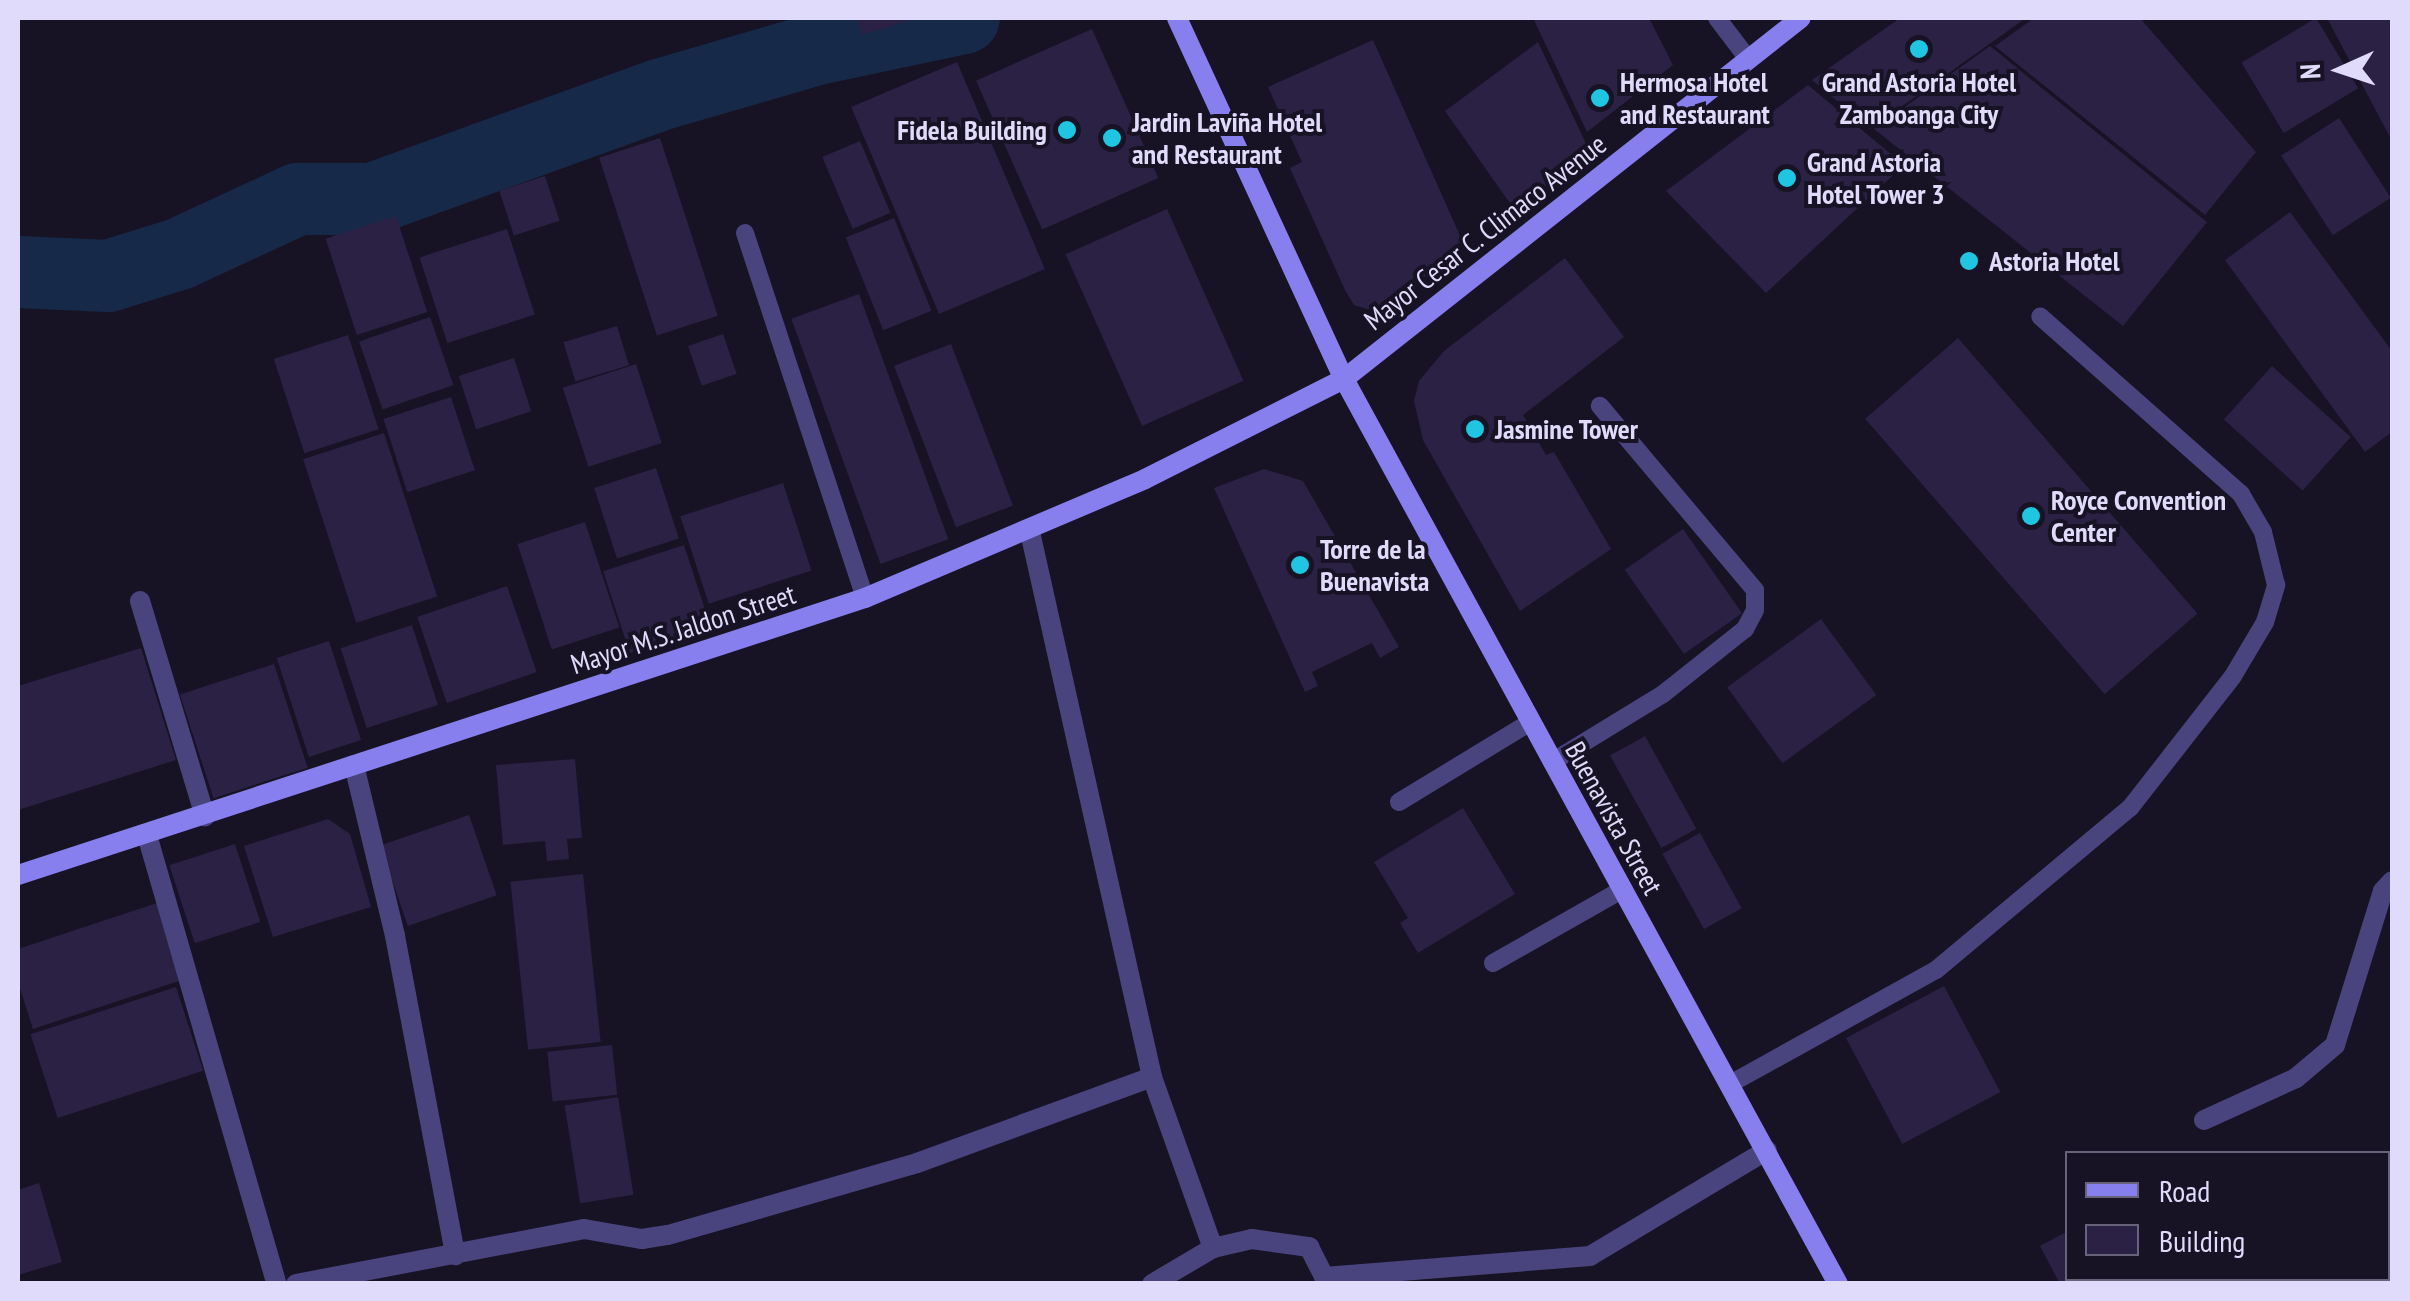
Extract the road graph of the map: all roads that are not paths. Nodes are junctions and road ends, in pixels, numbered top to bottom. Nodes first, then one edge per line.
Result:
1 (1177, 18) edge
2 (1718, 18) edge
3 (1801, 18) edge
4 (1746, 56) junction
5 (745, 233) dead end
6 (2040, 316) dead end
7 (1344, 379) junction
8 (1600, 406) dead end
9 (1030, 532) junction
10 (865, 598) junction
11 (140, 601) dead end
12 (1529, 723) junction
13 (1552, 762) junction
14 (354, 766) junction
15 (1399, 802) dead end
16 (204, 816) junction
17 (147, 835) junction
18 (18, 874) edge
19 (2392, 882) edge
20 (1624, 889) junction
21 (1493, 963) dead end
22 (1152, 1078) junction
23 (1730, 1084) junction
24 (2204, 1120) dead end
25 (1767, 1150) junction
26 (1214, 1248) junction
27 (455, 1255) junction
28 (1325, 1280) edge
29 (277, 1284) edge
30 (296, 1284) edge
31 (1152, 1284) edge
32 (1838, 1284) edge

1 - 7 main road, Buenavista Street
2 - 4 lane
3 - 4 main road, Mayor Cesar C. Climaco Avenue
4 - 7 main road, Mayor Cesar C. Climaco Avenue
5 - 10 lane
6 - 23 lane
7 - 9 main road, Mayor M.S. Jaldon Street
7 - 12 main road, Buenavista Street
8 - 13 lane
9 - 10 main road, Mayor M.S. Jaldon Street
9 - 22 street
10 - 14 main road, Mayor M.S. Jaldon Street
11 - 16 street
12 - 13 main road, Buenavista Street
12 - 15 lane
13 - 20 main road, Buenavista Street
14 - 16 main road, Mayor M.S. Jaldon Street
14 - 27 street
16 - 17 main road, Mayor M.S. Jaldon Street
17 - 18 main road, Mayor M.S. Jaldon Street
17 - 29 street
19 - 24 street
20 - 21 lane
20 - 23 main road, Buenavista Street
22 - 26 street
22 - 27 street
23 - 25 main road, Buenavista Street
25 - 28 street
25 - 32 main road, Buenavista Street
26 - 28 street
26 - 31 street
27 - 30 street

